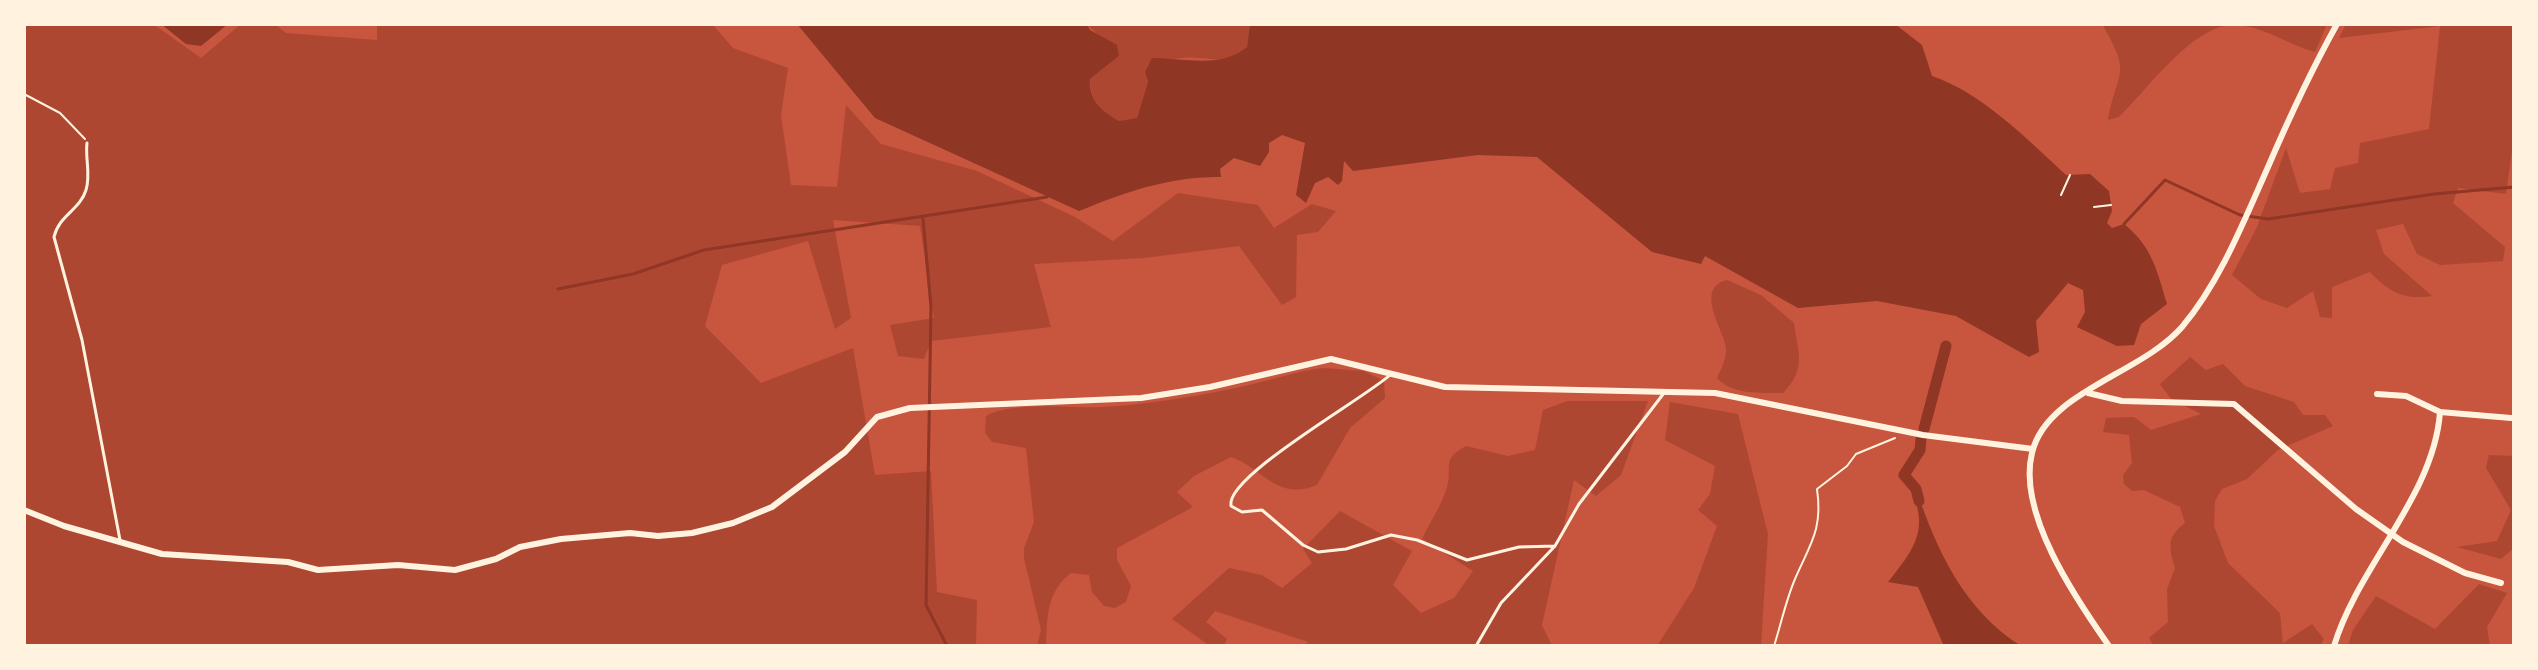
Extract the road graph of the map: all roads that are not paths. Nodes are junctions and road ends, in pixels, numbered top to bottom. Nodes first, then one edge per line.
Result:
1 (2337, 24) edge
2 (87, 143) road end
3 (1390, 375) junction
4 (1667, 390) junction
5 (2088, 393) junction
6 (2377, 394) dead end
7 (2440, 412) junction
8 (2511, 418) dead end
9 (2033, 449) junction
10 (24, 510) edge
11 (2390, 532) junction
12 (120, 544) junction
13 (1555, 546) junction
14 (2501, 583) dead end
15 (1476, 646) edge
16 (2109, 646) edge
17 (2334, 646) edge

1 - 5 street
2 - 12 lane
3 - 4 street
3 - 12 street
3 - 13 lane
4 - 9 street
4 - 13 lane
5 - 9 street
5 - 11 street
6 - 7 street
7 - 8 street
7 - 11 street
9 - 16 street
10 - 12 street
11 - 14 street
11 - 17 street
13 - 15 lane

